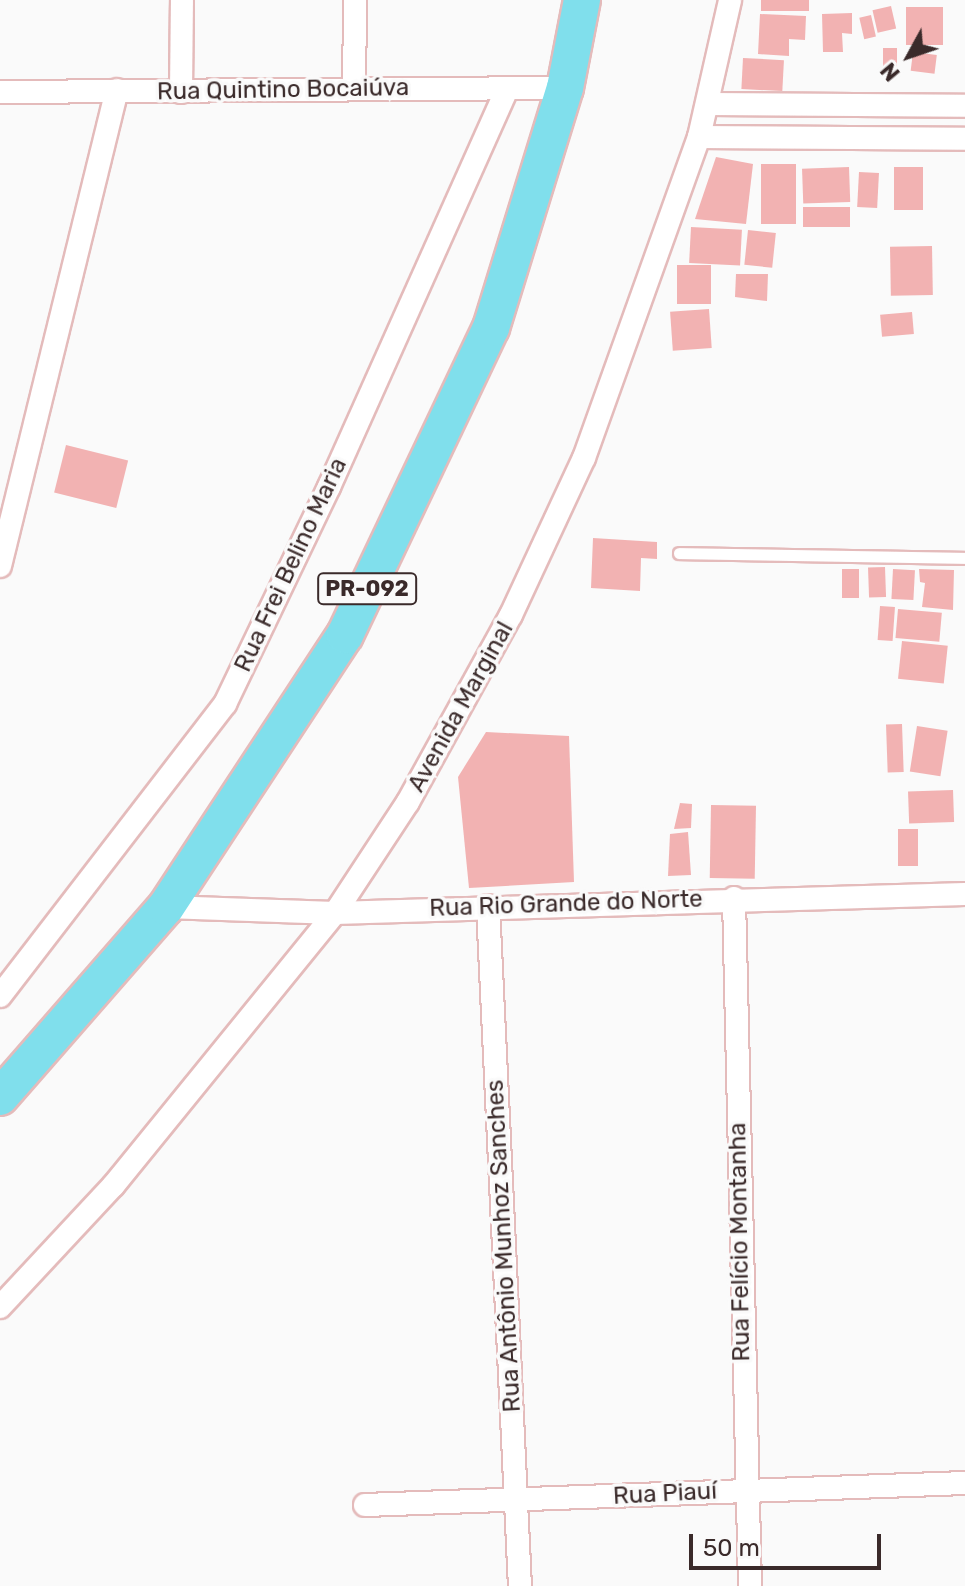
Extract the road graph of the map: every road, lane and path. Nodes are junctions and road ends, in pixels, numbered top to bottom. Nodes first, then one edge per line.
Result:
1 (182, 0) edge
2 (355, 0) edge
3 (582, 0) edge
4 (730, 0) edge
5 (354, 88) junction
6 (565, 88) junction
7 (507, 89) junction
8 (117, 90) junction
9 (0, 92) edge
10 (181, 92) junction
11 (709, 104) junction
12 (965, 106) edge
13 (699, 137) junction
14 (965, 139) edge
15 (3, 544) edge
16 (679, 553) dead end
17 (965, 558) edge
18 (0, 566) edge
19 (965, 894) edge
20 (734, 898) junction
21 (488, 906) junction
22 (166, 907) junction
23 (335, 913) junction
24 (0, 996) edge
25 (0, 1097) edge
26 (0, 1307) edge
27 (965, 1483) edge
28 (745, 1490) junction
29 (516, 1502) junction
30 (365, 1505) dead end
31 (520, 1586) edge
32 (750, 1586) edge

1 - 10 street
2 - 5 street
3 - 6 main road, PR-092
4 - 11 street, Avenida Marginal
5 - 7 street, Rua Quintino Bocaiúva
5 - 10 street, Rua Quintino Bocaiúva
6 - 7 street, Rua Quintino Bocaiúva
6 - 22 main road, PR-092
7 - 24 street, Rua Frei Belino Maria
8 - 9 street, Rua Quintino Bocaiúva
8 - 10 street, Rua Quintino Bocaiúva
8 - 15 street
11 - 12 street
11 - 13 street, Avenida Marginal
13 - 14 street
13 - 23 street, Avenida Marginal
15 - 18 street
16 - 17 lane
19 - 20 street, Rua Rio Grande do Norte
20 - 21 street, Rua Rio Grande do Norte
20 - 28 street, Rua Felício Montanha
21 - 23 street, Rua Rio Grande do Norte
21 - 29 street, Rua Antônio Munhoz Sanches
22 - 23 street, Rua Rio Grande do Norte
22 - 25 main road, PR-092
23 - 26 street, Avenida Marginal
27 - 28 street, Rua Piauí
28 - 29 street, Rua Piauí
28 - 32 street, Rua Felício Montanha
29 - 30 street, Rua Piauí
29 - 31 street, Rua Antônio Munhoz Sanches

